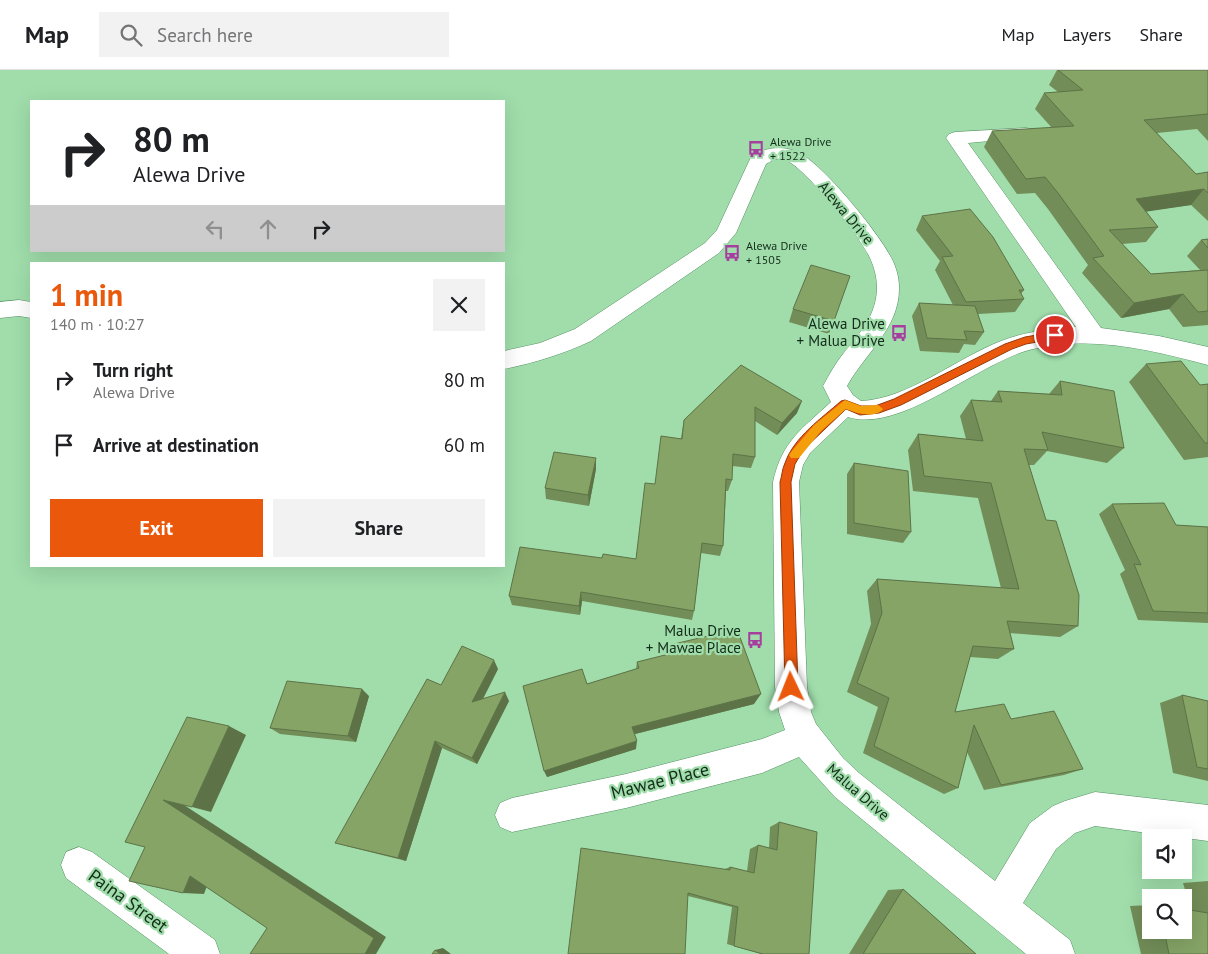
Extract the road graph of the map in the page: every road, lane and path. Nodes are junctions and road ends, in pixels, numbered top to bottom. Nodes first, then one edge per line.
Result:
1 (1026, 133) edge
2 (0, 310) edge
3 (30, 310) edge
4 (1095, 337) junction
5 (1208, 356) edge
6 (505, 360) edge
7 (845, 404) junction
8 (806, 738) junction
9 (512, 815) dead end
10 (1208, 823) edge
11 (79, 865) dead end
12 (1000, 908) junction
13 (201, 954) edge
14 (1056, 954) edge

1 - 4 street
2 - 3 street
4 - 5 street
4 - 7 street
6 - 7 street, Alewa Drive
7 - 8 street, Malua Drive
8 - 9 street, Mawae Place
8 - 12 street, Malua Drive
10 - 12 street
11 - 13 street, Paina Street
12 - 14 street, Malua Drive

